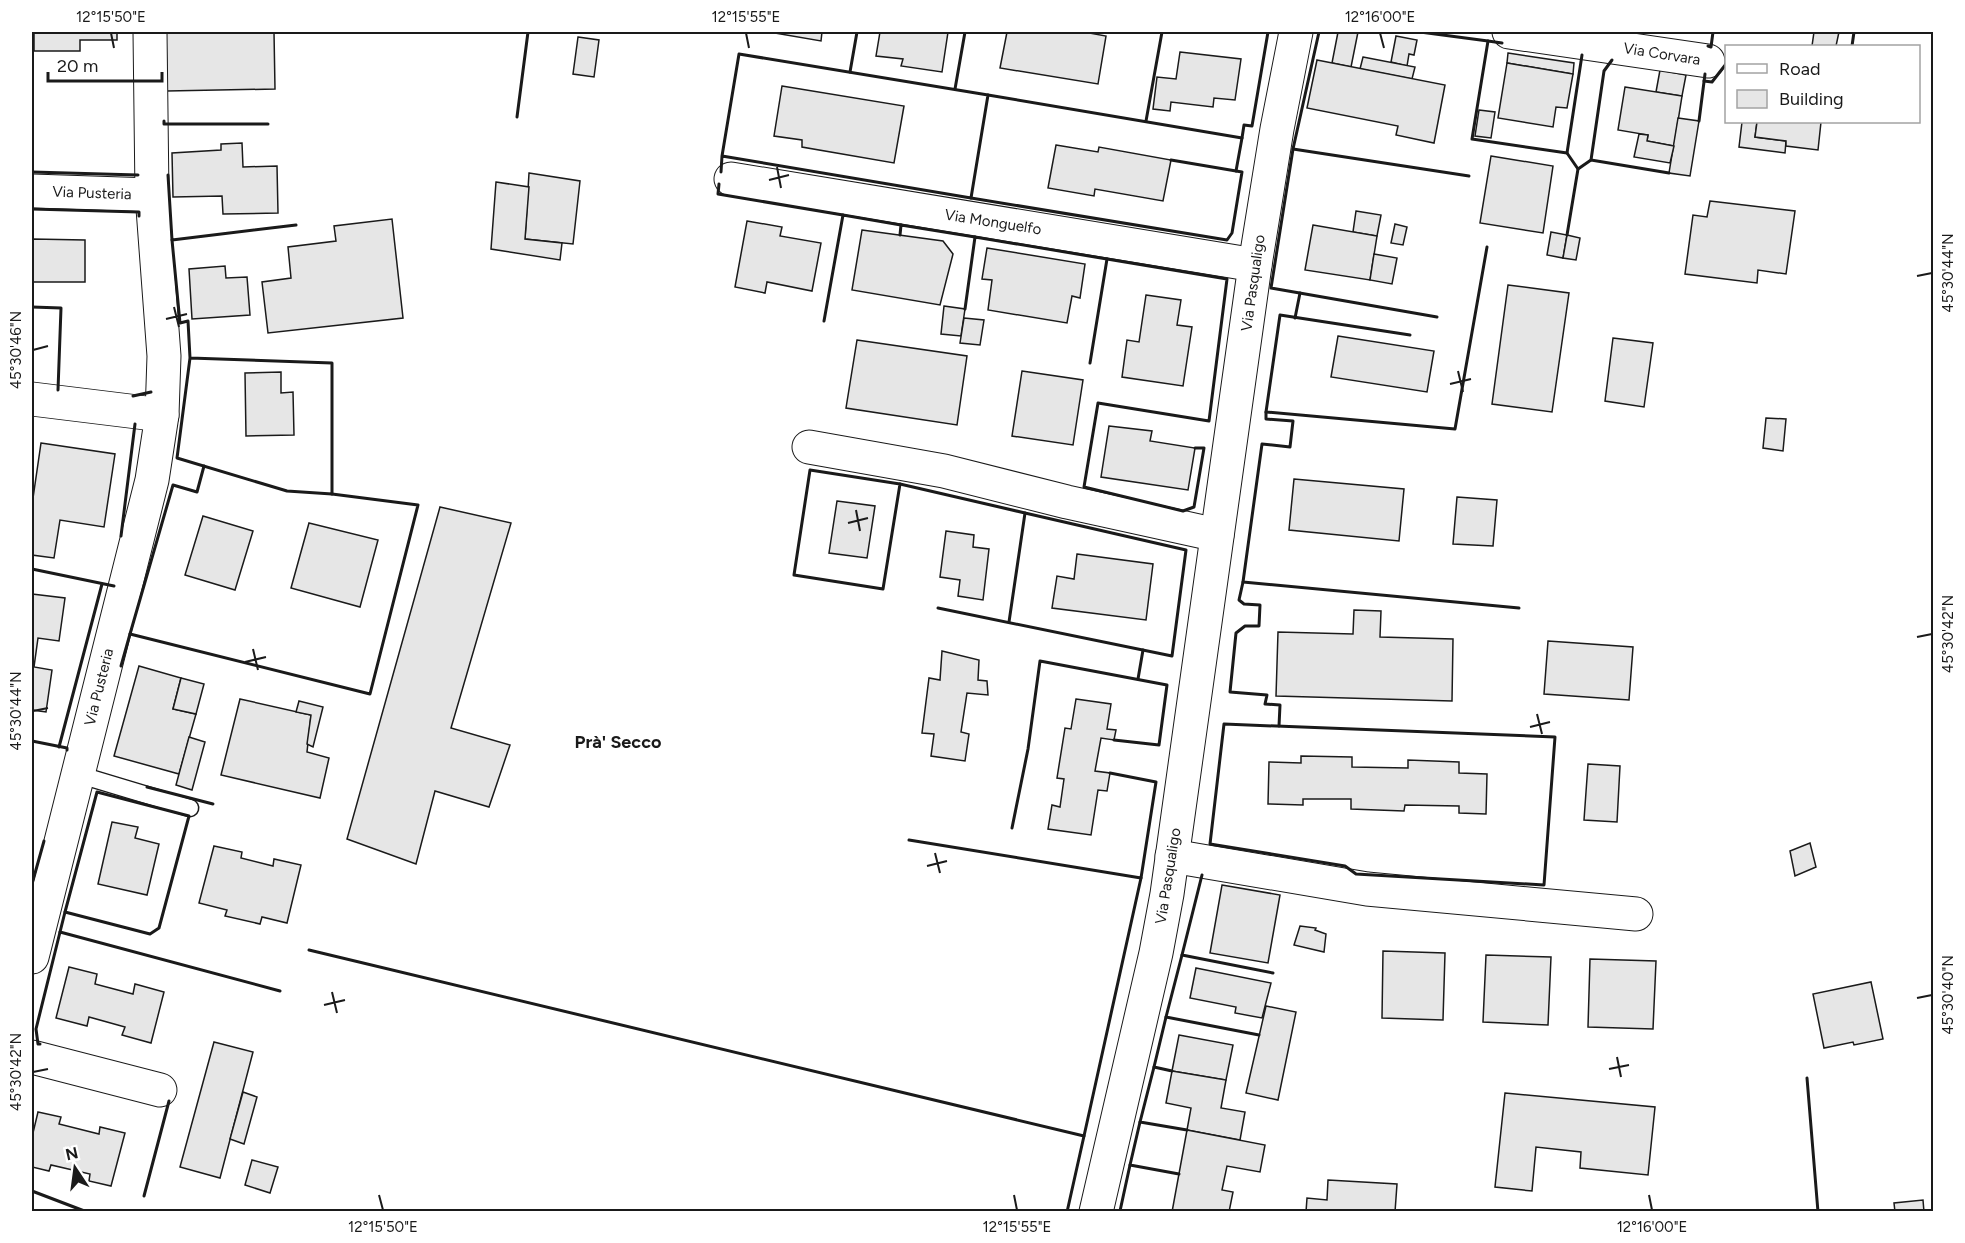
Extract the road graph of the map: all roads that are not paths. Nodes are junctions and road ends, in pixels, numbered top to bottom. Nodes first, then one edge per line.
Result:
1 (150, 32) edge
2 (1296, 32) edge
3 (1509, 32) edge
4 (1708, 61) dead end
5 (731, 179) dead end
6 (32, 192) edge
7 (152, 195) junction
8 (1255, 265) junction
9 (32, 399) edge
10 (162, 415) junction
11 (809, 447) dead end
12 (1217, 535) junction
13 (77, 774) junction
14 (190, 807) dead end
15 (1172, 856) junction
16 (1636, 914) dead end
17 (32, 957) edge
18 (32, 1057) edge
19 (160, 1090) dead end
20 (1096, 1212) edge

1 - 7 street, Via Pusteria
2 - 8 street, Via Pasqualigo
3 - 4 street, Via Corvara
5 - 8 street, Via Monguelfo
6 - 7 street, Via Pusteria
7 - 10 street, Via Pusteria
8 - 12 street, Via Pasqualigo
9 - 10 street
10 - 13 street, Via Pusteria
11 - 12 street
12 - 15 street, Via Pasqualigo
13 - 14 lane
13 - 17 street, Via Pusteria
15 - 16 street
15 - 20 street, Via Pasqualigo
18 - 19 street

